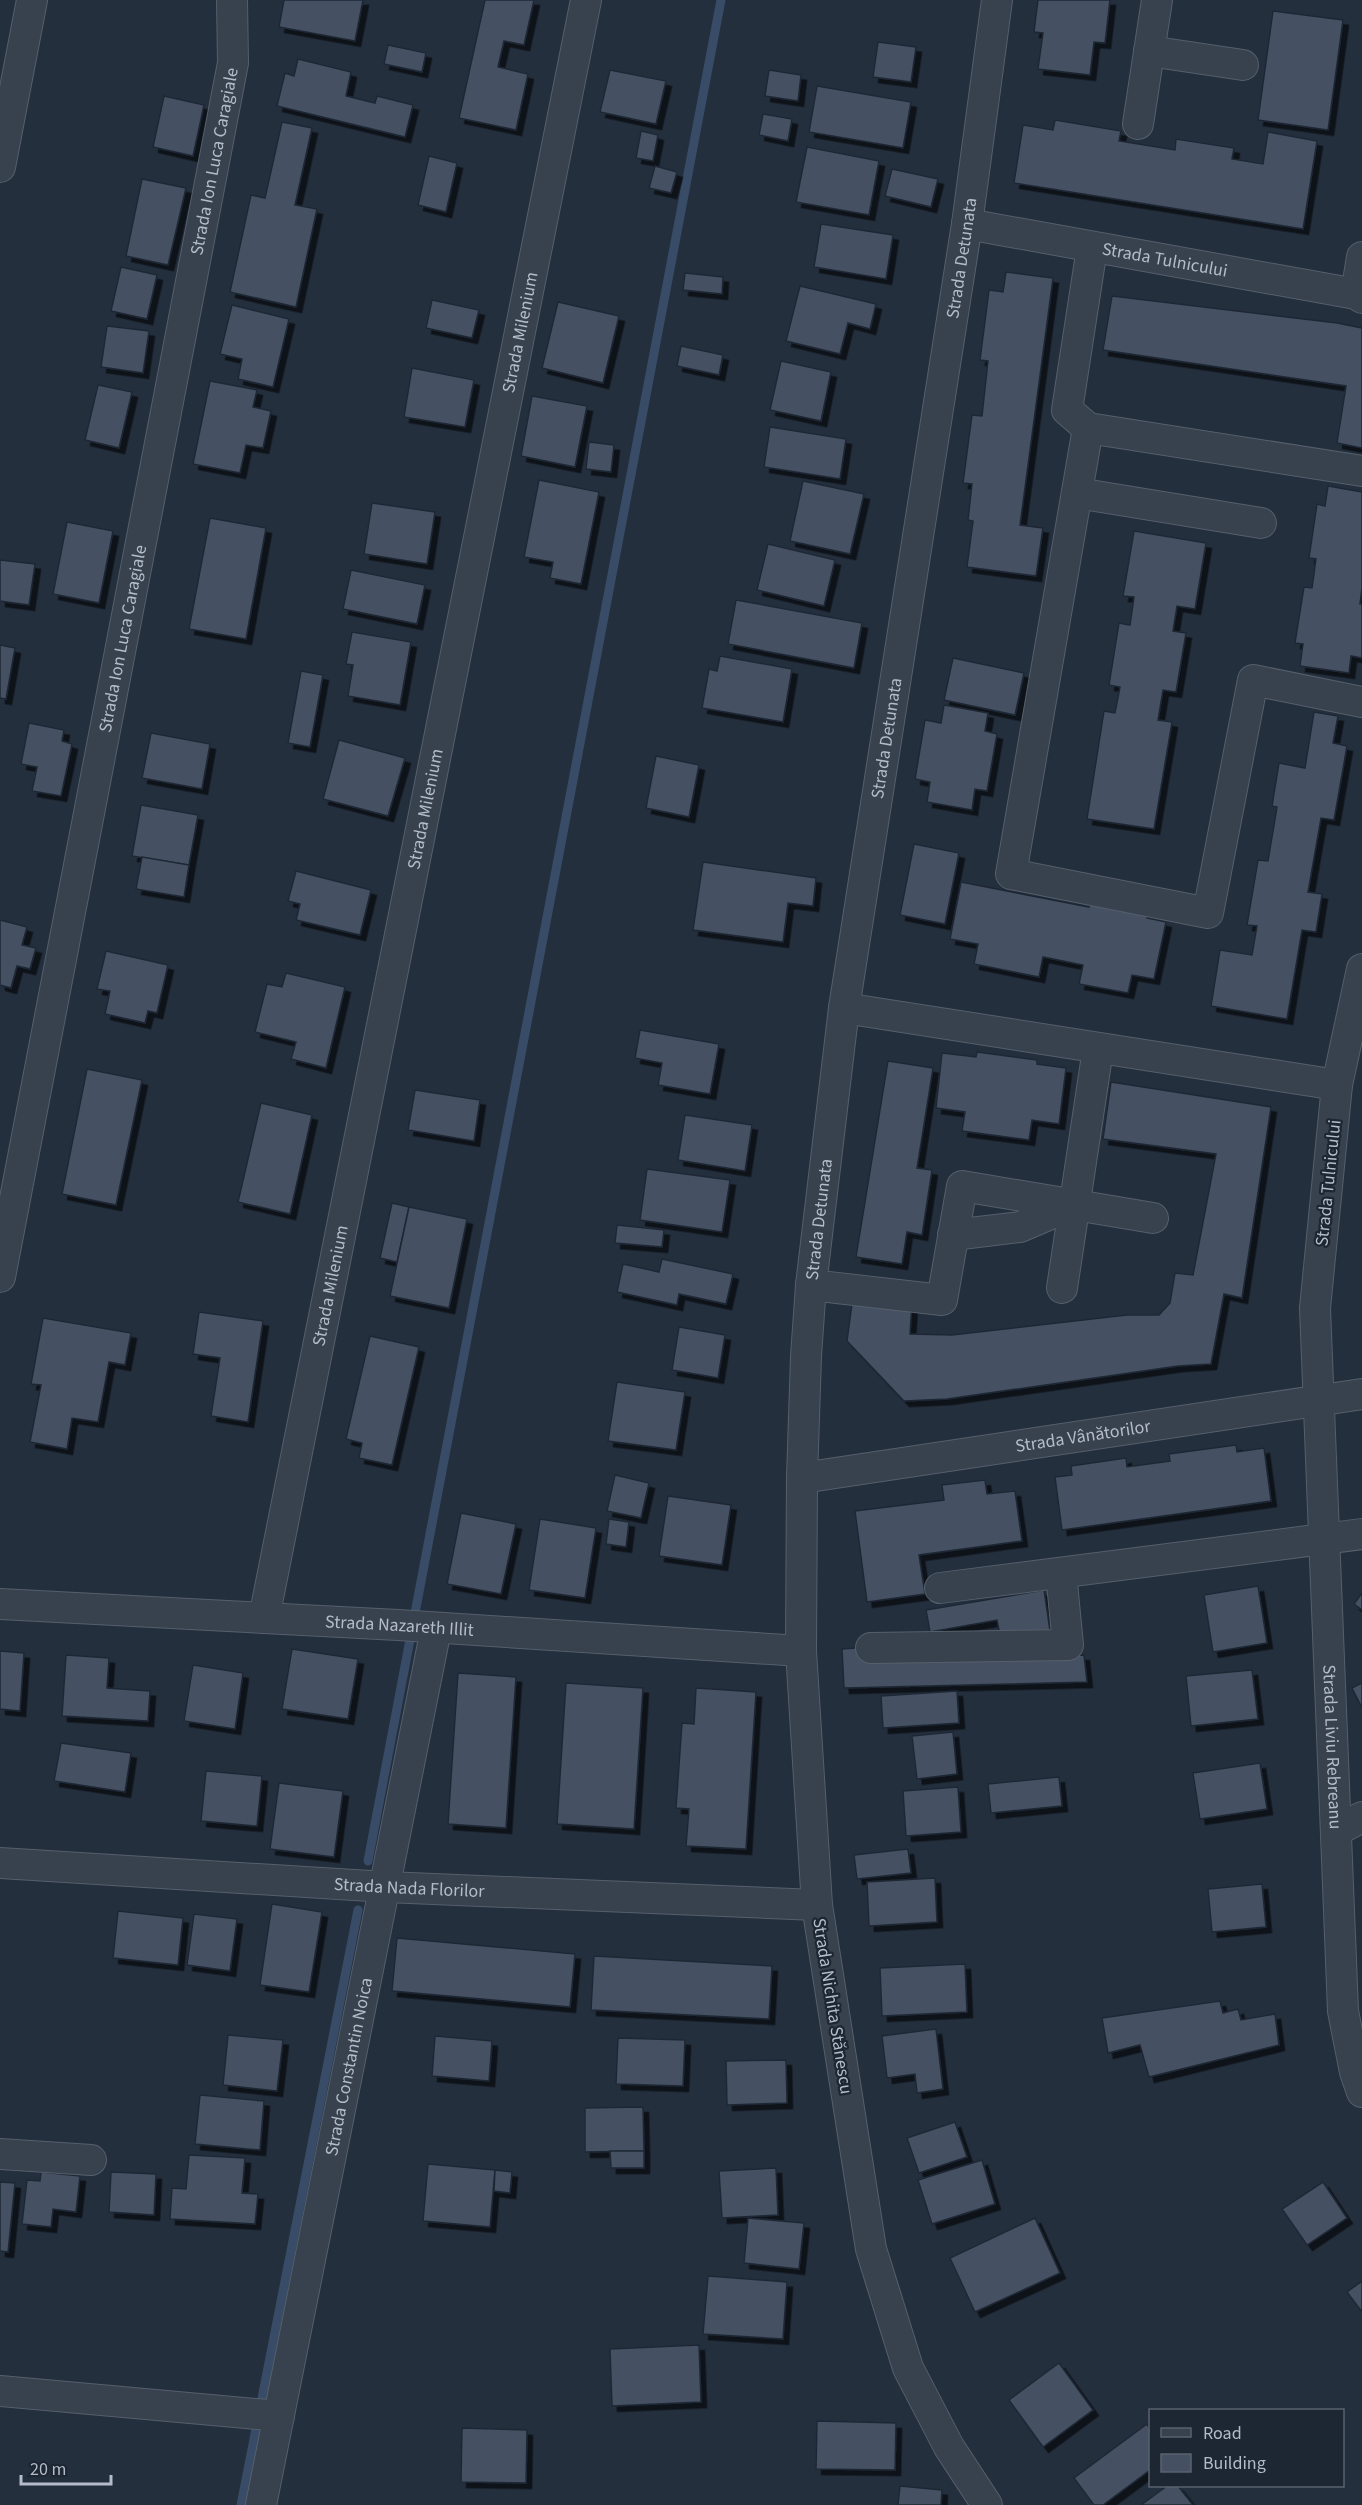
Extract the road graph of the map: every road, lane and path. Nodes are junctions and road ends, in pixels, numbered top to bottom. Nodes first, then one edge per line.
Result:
1 (32, 0) edge
2 (232, 0) edge
3 (586, 0) edge
4 (997, 0) edge
5 (1157, 0) edge
6 (1149, 51) junction
7 (1243, 65) dead end
8 (1138, 124) dead end
9 (0, 167) edge
10 (967, 224) junction
11 (1092, 248) junction
12 (1362, 257) edge
13 (1359, 296) edge
14 (1088, 428) junction
15 (1362, 471) edge
16 (1077, 493) junction
17 (1261, 523) dead end
18 (1362, 702) edge
19 (1362, 969) edge
20 (844, 1008) junction
21 (1098, 1049) junction
22 (1337, 1085) junction
23 (1075, 1204) junction
24 (1153, 1218) dead end
25 (953, 1235) junction
26 (0, 1277) edge
27 (811, 1285) junction
28 (1062, 1288) dead end
29 (1362, 1394) edge
30 (1317, 1400) junction
31 (802, 1478) junction
32 (1362, 1534) edge
33 (1323, 1540) junction
34 (1061, 1573) junction
35 (940, 1588) dead end
36 (0, 1604) edge
37 (264, 1618) junction
38 (436, 1629) junction
39 (871, 1648) dead end
40 (801, 1651) junction
41 (1362, 1817) edge
42 (1336, 1831) junction
43 (0, 1863) edge
44 (386, 1887) junction
45 (817, 1905) junction
46 (1352, 1977) edge
47 (1362, 2092) edge
48 (0, 2154) edge
49 (91, 2160) dead end
50 (0, 2391) edge
51 (279, 2416) junction
52 (261, 2505) edge
53 (987, 2505) edge

1 - 9 street
2 - 26 street, Strada Ion Luca Caragiale
3 - 37 street, Strada Milenium
4 - 10 street, Strada Detunata
5 - 6 street
6 - 7 street
6 - 8 street
10 - 11 street, Strada Tulnicului
10 - 20 street, Strada Detunata
11 - 13 street, Strada Tulnicului
11 - 14 street
12 - 13 street
14 - 15 street
14 - 16 street
16 - 17 street
16 - 18 street
19 - 22 street, Strada Tulnicului
20 - 21 street
20 - 27 street, Strada Detunata
21 - 22 street
21 - 23 street
22 - 30 street, Strada Tulnicului
23 - 24 street
23 - 25 street
23 - 25 street
23 - 28 street
25 - 27 street
27 - 31 street, Strada Detunata
29 - 30 street, Strada Vânătorilor
30 - 31 street, Strada Vânătorilor
30 - 33 street, Strada Liviu Rebreanu
31 - 40 street, Strada Nichita Stănescu
32 - 33 street
33 - 34 street
33 - 42 street, Strada Liviu Rebreanu
34 - 35 street
34 - 39 street
36 - 37 street, Strada Nazareth Illit
37 - 38 street, Strada Nazareth Illit
38 - 40 street, Strada Nazareth Illit
38 - 44 street, Strada Constantin Noica
40 - 45 street, Strada Nichita Stănescu
41 - 42 street
42 - 46 street, Strada Liviu Rebreanu
43 - 44 street, Strada Nada Florilor
44 - 45 street, Strada Nada Florilor
44 - 51 street, Strada Constantin Noica
45 - 53 street, Strada Nichita Stănescu
46 - 47 street, Strada Liviu Rebreanu
48 - 49 street
50 - 51 street
51 - 52 street, Strada Constantin Noica

